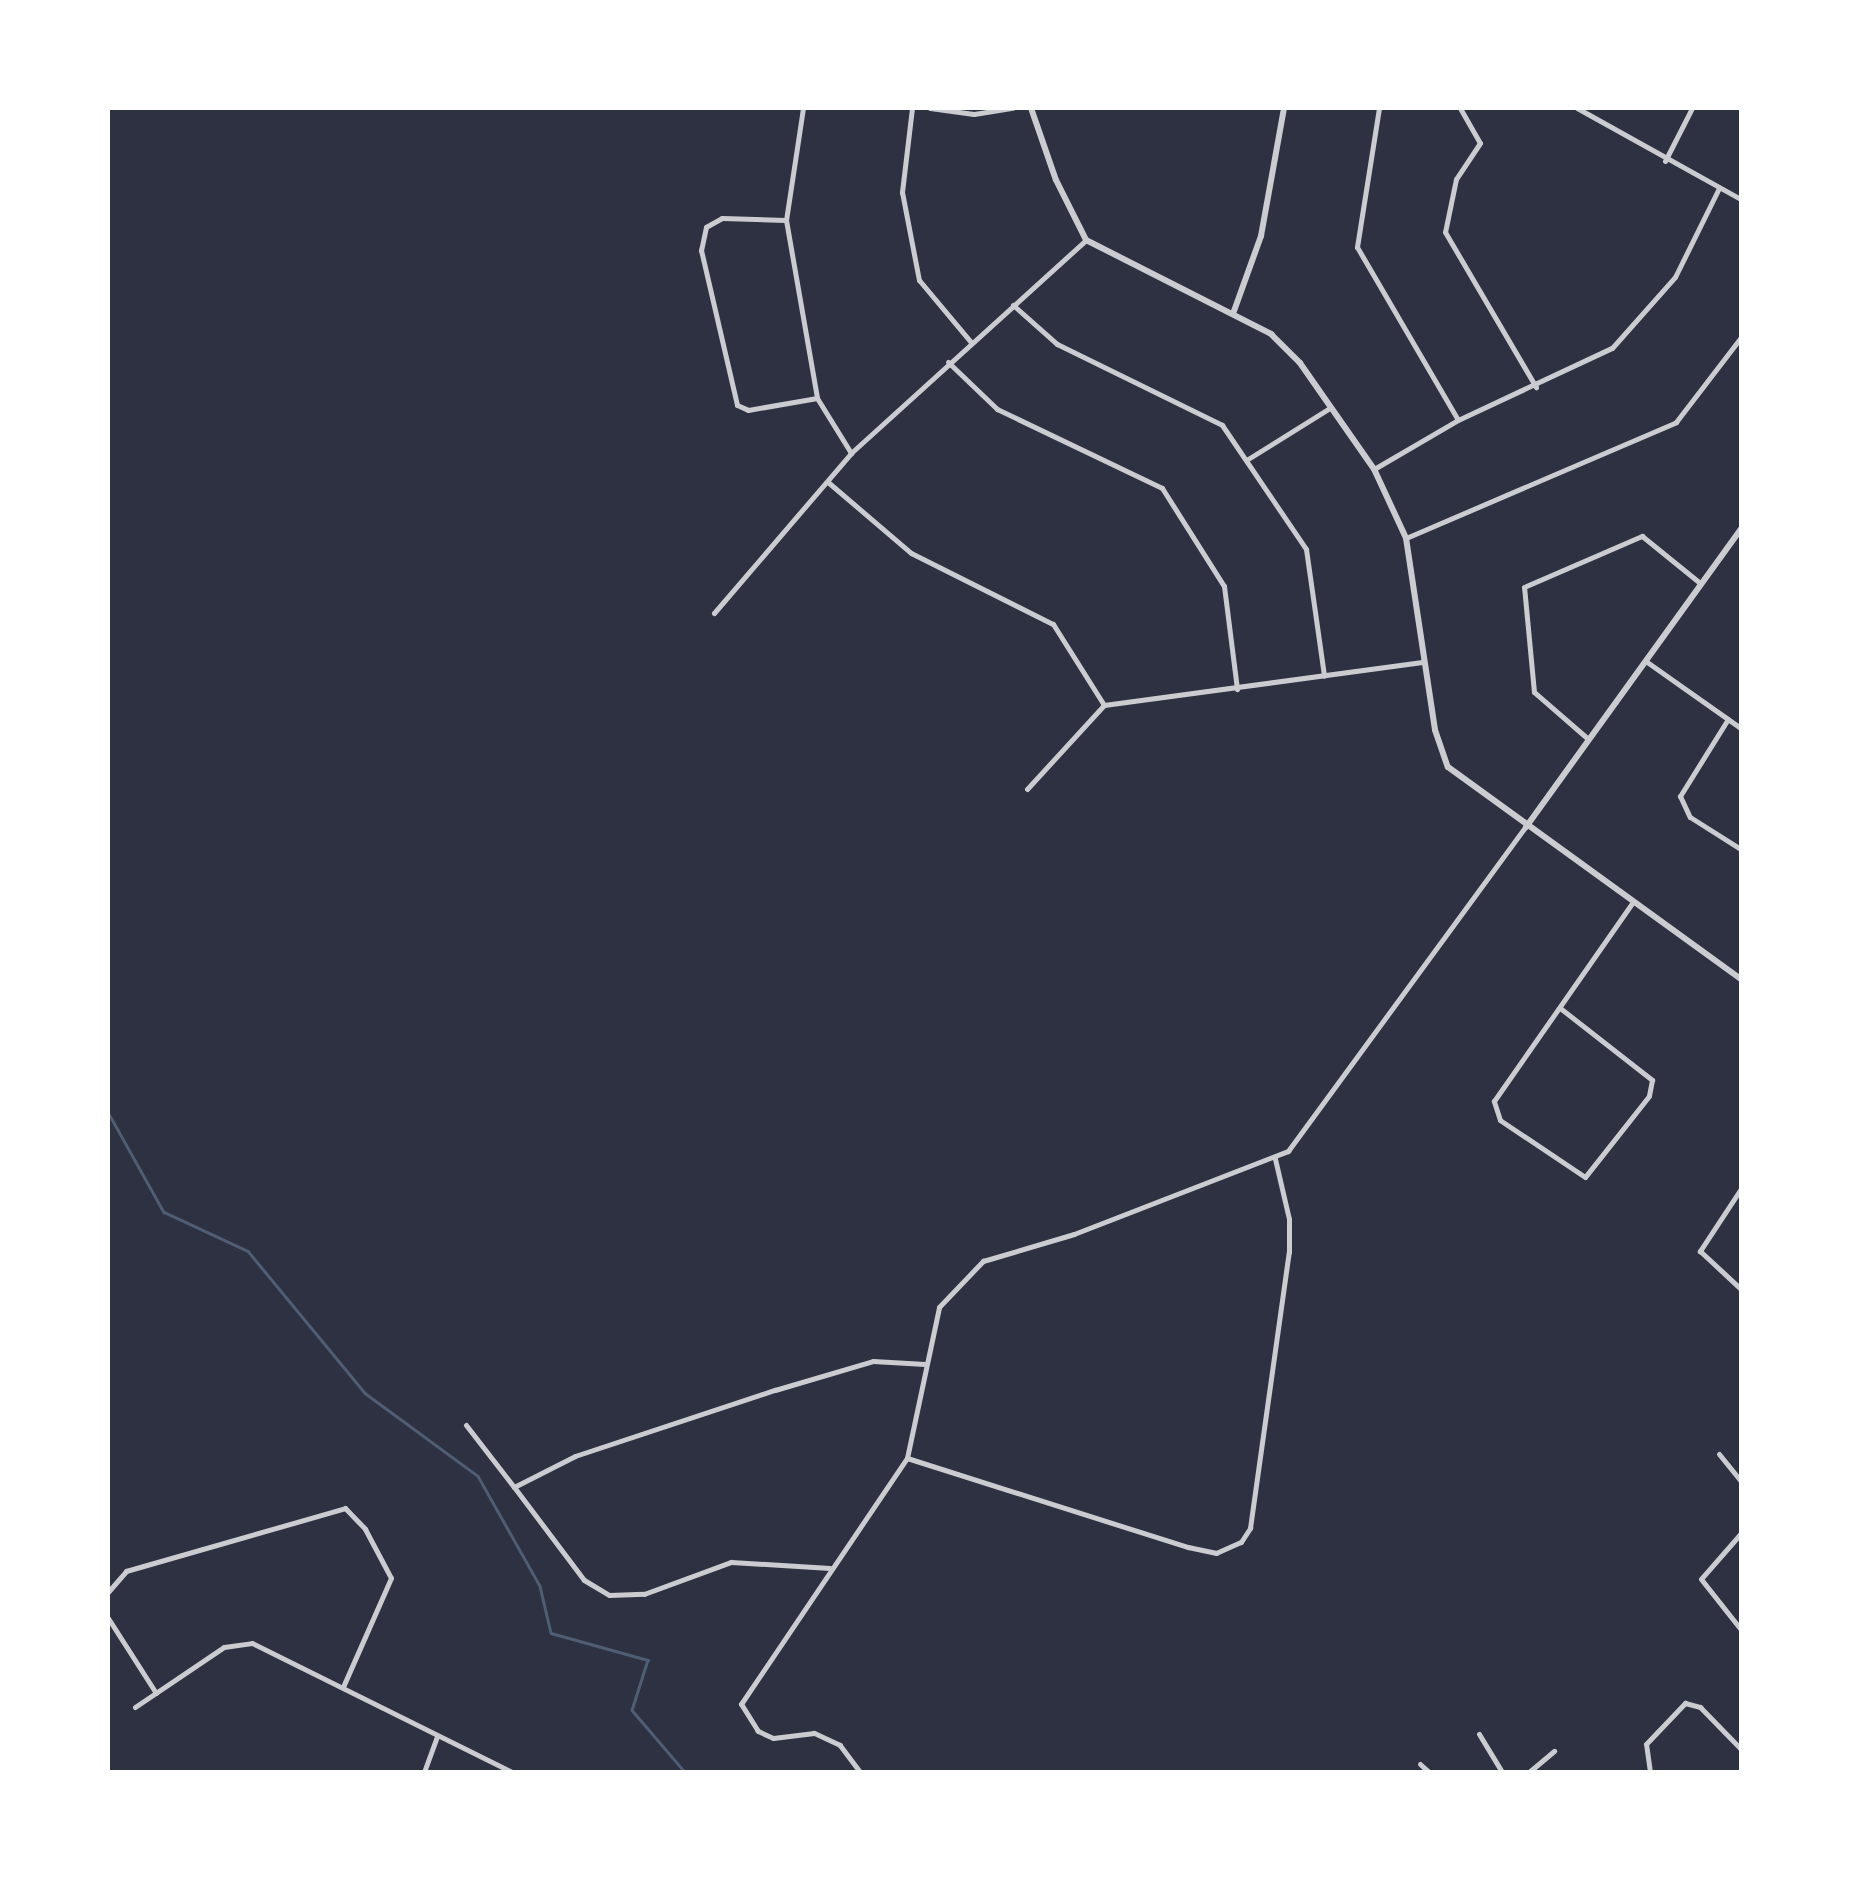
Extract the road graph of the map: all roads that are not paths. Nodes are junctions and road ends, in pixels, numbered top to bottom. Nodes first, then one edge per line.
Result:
1 (803, 108) edge
2 (912, 108) edge
3 (930, 108) edge
4 (1013, 108) edge
5 (1031, 108) edge
6 (1284, 108) edge
7 (1380, 108) edge
8 (1460, 108) edge
9 (1577, 108) edge
10 (1692, 108) edge
11 (1664, 161) junction
12 (1719, 188) junction
13 (1742, 200) edge
14 (786, 220) junction
15 (1086, 240) junction
16 (1013, 305) junction
17 (1234, 311) junction
18 (1742, 336) edge
19 (970, 341) junction
20 (948, 362) junction
21 (1536, 387) junction
22 (817, 398) junction
23 (1330, 408) junction
24 (1458, 420) junction
25 (851, 453) junction
26 (1248, 460) junction
27 (1374, 470) junction
28 (829, 483) junction
29 (1742, 528) edge
30 (1406, 538) junction
31 (1700, 583) junction
32 (714, 613) dead end
33 (1644, 660) junction
34 (1424, 662) junction
35 (1324, 676) junction
36 (1237, 689) junction
37 (1104, 704) junction
38 (1728, 719) junction
39 (1742, 729) edge
40 (1587, 738) junction
41 (1027, 789) dead end
42 (1526, 827) junction
43 (1742, 850) edge
44 (1633, 902) junction
45 (1742, 980) edge
46 (1560, 1008) junction
47 (1274, 1158) junction
48 (1742, 1187) edge
49 (1742, 1290) edge
50 (924, 1364) junction
51 (466, 1425) dead end
52 (1719, 1454) dead end
53 (907, 1458) junction
54 (1742, 1482) edge
55 (514, 1487) junction
56 (1742, 1532) edge
57 (830, 1568) junction
58 (108, 1592) edge
59 (108, 1618) edge
60 (1742, 1630) edge
61 (344, 1687) junction
62 (156, 1693) junction
63 (135, 1706) dead end
64 (1479, 1734) dead end
65 (437, 1736) junction
66 (1742, 1750) edge
67 (1554, 1751) dead end
68 (1420, 1764) dead end
69 (424, 1772) edge
70 (512, 1772) edge
71 (860, 1772) edge
72 (1428, 1772) edge
73 (1502, 1772) edge
74 (1529, 1772) edge
75 (1650, 1772) edge

1 - 14 street
2 - 19 street
3 - 4 street
5 - 15 street
6 - 17 street
7 - 24 street
8 - 21 street
9 - 11 street
10 - 11 street
11 - 12 street
12 - 13 street
12 - 21 street
14 - 22 street
14 - 22 street
15 - 16 street
15 - 17 street
16 - 19 street
16 - 26 street
17 - 23 street
18 - 30 street
19 - 20 street
20 - 25 street
20 - 36 street
21 - 24 street
22 - 25 street
23 - 26 street
23 - 27 street
24 - 27 street
25 - 28 street
26 - 35 street
27 - 30 street
28 - 32 street
28 - 37 street
29 - 31 street
30 - 34 street
31 - 33 street
31 - 40 street
33 - 38 street
33 - 40 street
34 - 35 street
34 - 42 street
35 - 36 street
36 - 37 street
37 - 41 street
38 - 39 street
38 - 43 street
40 - 42 street
42 - 44 street
42 - 47 street
44 - 45 street
44 - 46 street
46 - 46 street
47 - 50 street
47 - 53 street
48 - 49 street
50 - 53 street
50 - 55 street
51 - 55 street
52 - 54 street
53 - 57 street
55 - 57 street
56 - 60 street
57 - 71 street
58 - 61 street
59 - 62 street
61 - 62 street
61 - 65 street
62 - 63 street
64 - 73 street
65 - 69 street
65 - 70 street
66 - 75 street
67 - 74 street
68 - 72 street

